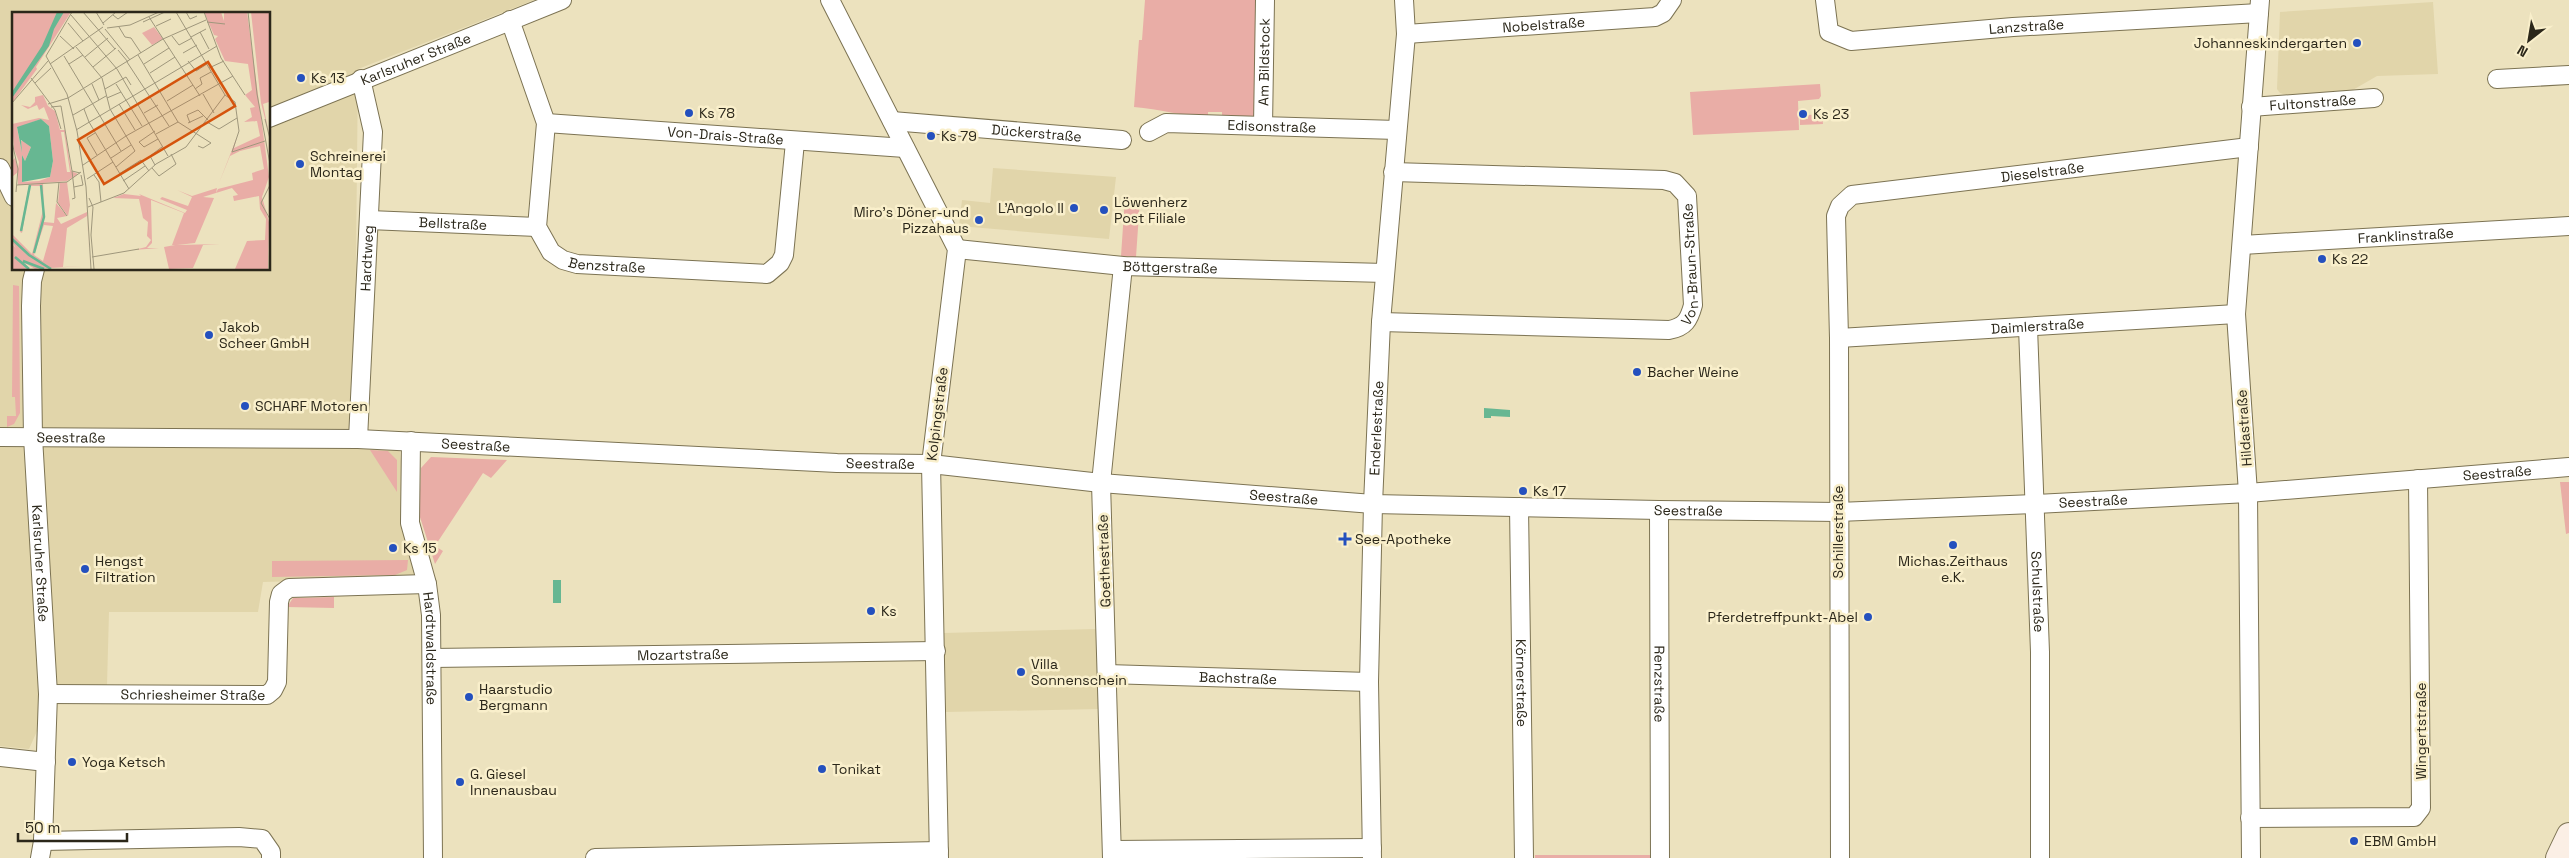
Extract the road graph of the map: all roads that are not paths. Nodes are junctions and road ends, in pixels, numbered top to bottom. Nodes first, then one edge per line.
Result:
1 (562, 0) edge
2 (830, 0) edge
3 (1265, 0) edge
4 (1404, 0) edge
5 (1672, 0) edge
6 (1825, 0) edge
7 (538, 4) edge
8 (2259, 7) edge
9 (510, 20) junction
10 (1406, 34) junction
11 (2569, 75) edge
12 (361, 79) junction
13 (2497, 79) dead end
14 (2374, 98) dead end
15 (2251, 107) junction
16 (270, 118) edge
17 (892, 121) junction
18 (546, 123) junction
19 (1263, 126) junction
20 (1396, 130) junction
21 (1149, 132) dead end
22 (1122, 140) dead end
23 (795, 142) junction
24 (2249, 147) junction
25 (905, 148) junction
26 (0, 168) edge
27 (1394, 172) junction
28 (12, 193) edge
29 (1840, 206) joint
30 (369, 220) junction
31 (2569, 226) edge
32 (537, 227) junction
33 (2242, 245) junction
34 (957, 248) junction
35 (1123, 266) junction
36 (35, 270) edge
37 (1385, 273) junction
38 (2236, 314) junction
39 (1381, 322) junction
40 (2028, 326) junction
41 (1839, 338) junction
42 (33, 437) junction
43 (0, 438) edge
44 (358, 439) junction
45 (411, 441) junction
46 (931, 464) junction
47 (2569, 467) edge
48 (2418, 480) junction
49 (1101, 483) junction
50 (2248, 493) junction
51 (1373, 504) junction
52 (2036, 504) junction
53 (1519, 507) junction
54 (1659, 510) junction
55 (1838, 512) junction
56 (427, 584) junction
57 (936, 651) junction
58 (432, 658) junction
59 (1107, 674) junction
60 (1369, 682) junction
61 (48, 694) junction
62 (0, 757) edge
63 (46, 762) junction
64 (2250, 818) junction
65 (2569, 835) edge
66 (42, 849) edge
67 (1372, 853) edge
68 (1112, 854) edge
69 (939, 855) edge
70 (271, 858) edge
71 (433, 858) edge
72 (595, 858) edge
73 (1524, 858) edge
74 (1660, 858) edge
75 (1840, 858) edge
76 (2040, 858) edge
77 (2251, 858) edge
78 (2558, 858) edge

1 - 7 street, Karlsruher Straße
2 - 17 street
3 - 19 street, Am Bildstock
4 - 10 street, Enderlestraße
5 - 10 street, Nobelstraße
6 - 8 street, Lanzstraße
7 - 9 street, Karlsruher Straße
8 - 15 street, Hildastraße
9 - 12 street, Karlsruher Straße
9 - 18 street
10 - 20 street, Enderlestraße
11 - 13 street
12 - 16 street, Karlsruher Straße
12 - 30 street, Hardtweg
14 - 15 street, Fultonstraße
15 - 24 street, Hildastraße
17 - 22 street, Dückerstraße
17 - 25 street
18 - 23 street, Von-Drais-Straße
18 - 32 street
19 - 20 street, Edisonstraße
19 - 21 street, Edisonstraße
20 - 27 street, Enderlestraße
23 - 25 street, Von-Drais-Straße
23 - 32 street, Benzstraße
24 - 29 street, Dieselstraße
24 - 33 street, Hildastraße
25 - 34 street
26 - 28 street
27 - 37 street, Enderlestraße
27 - 39 street, Von-Braun-Straße
29 - 41 street, Schillerstraße
30 - 32 street, Bellstraße
30 - 44 street, Hardtweg
31 - 33 street, Franklinstraße
33 - 38 street, Hildastraße
34 - 35 street, Böttgerstraße
34 - 46 street, Kolpingstraße
35 - 37 street, Böttgerstraße
35 - 49 street, Goethestraße
36 - 42 street, Karlsruher Straße
37 - 39 street, Enderlestraße
38 - 40 street, Daimlerstraße
38 - 50 street, Hildastraße
39 - 51 street, Enderlestraße
40 - 41 street, Daimlerstraße
40 - 52 street, Schulstraße
41 - 55 street, Schillerstraße
42 - 43 street, Seestraße
42 - 44 street, Seestraße
42 - 61 street, Karlsruher Straße
44 - 45 street, Seestraße
45 - 46 street, Seestraße
45 - 56 street, Hardtwaldstraße
46 - 49 street, Seestraße
46 - 57 street, Kolpingstraße
47 - 48 street, Seestraße
48 - 50 street, Seestraße
48 - 64 street, Wingertstraße
49 - 51 street, Seestraße
49 - 59 street, Goethestraße
50 - 52 street, Seestraße
50 - 64 street, Hildastraße
51 - 53 street, Seestraße
51 - 60 street, Enderlestraße
52 - 55 street, Seestraße
52 - 76 street, Schulstraße
53 - 54 street, Seestraße
53 - 73 street, Körnerstraße
54 - 55 street, Seestraße
54 - 74 street, Renzstraße
55 - 75 street, Schillerstraße
56 - 58 street, Hardtwaldstraße
56 - 61 street, Schriesheimer Straße
57 - 58 street, Mozartstraße
57 - 69 street, Kolpingstraße
58 - 71 street, Hardtwaldstraße
59 - 60 street, Bachstraße
59 - 68 street, Goethestraße
60 - 67 street, Enderlestraße
61 - 63 street, Karlsruher Straße
62 - 63 street
63 - 66 street, Karlsruher Straße
64 - 77 street, Hildastraße
65 - 78 street
66 - 70 street
67 - 68 street
69 - 72 street

